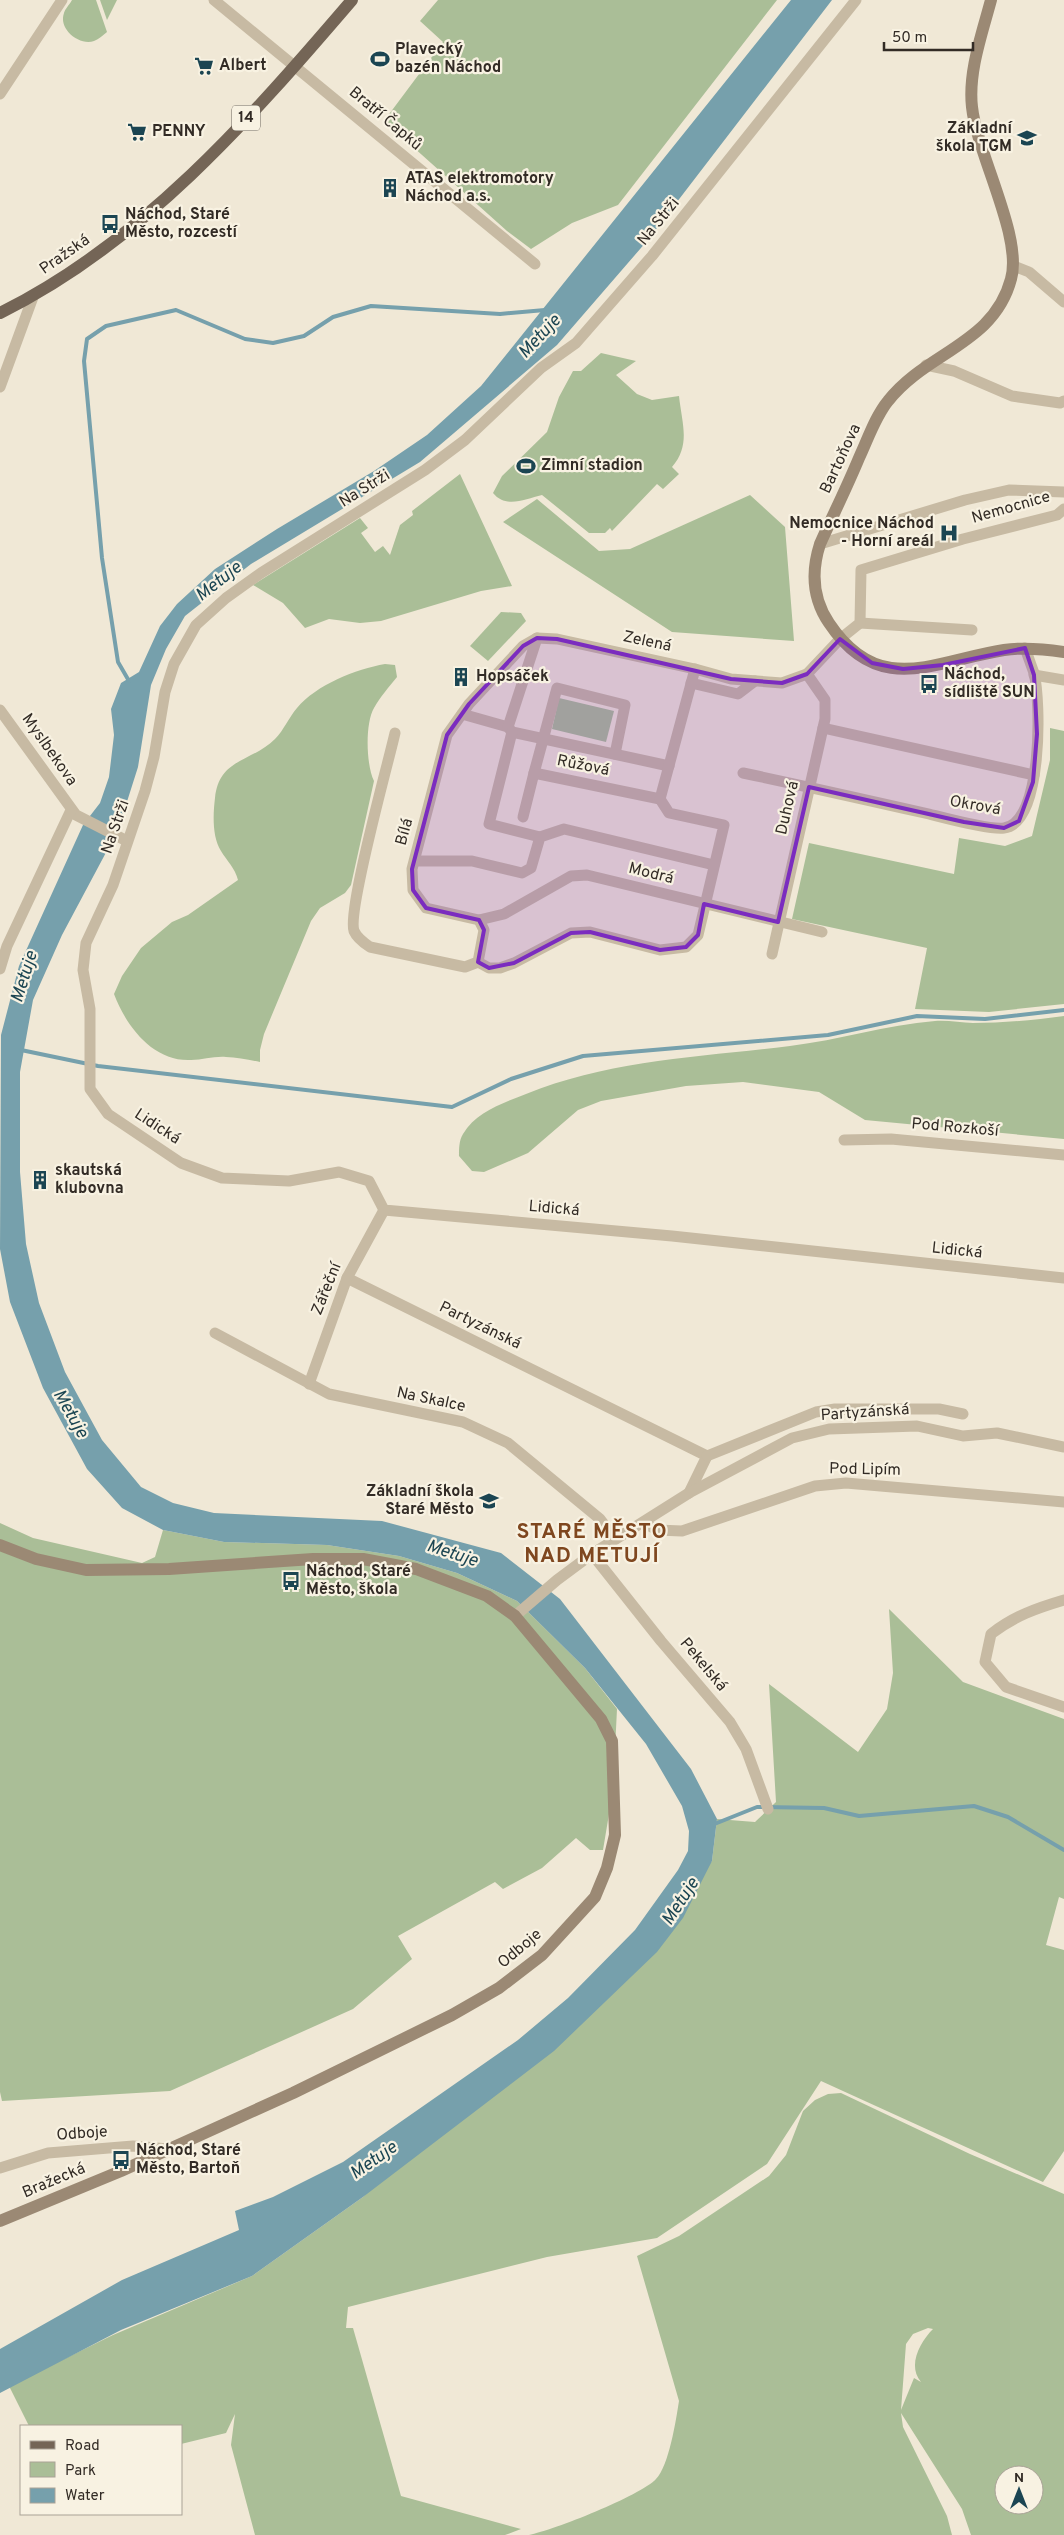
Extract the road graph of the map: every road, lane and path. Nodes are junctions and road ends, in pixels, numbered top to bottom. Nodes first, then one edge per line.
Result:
1 (62, 0) edge
2 (214, 0) edge
3 (352, 0) edge
4 (856, 0) edge
5 (991, 0) edge
6 (296, 65) junction
7 (0, 94) edge
8 (535, 264) dead end
9 (1014, 266) junction
10 (32, 297) junction
11 (1060, 298) edge
12 (0, 313) edge
13 (926, 365) junction
14 (0, 387) edge
15 (1064, 401) edge
16 (1064, 492) edge
17 (1064, 509) edge
18 (820, 544) junction
19 (860, 624) junction
20 (972, 630) dead end
21 (536, 638) junction
22 (840, 639) junction
23 (1025, 648) junction
24 (1064, 652) edge
25 (695, 669) junction
26 (807, 674) junction
27 (1034, 675) junction
28 (1064, 680) edge
29 (755, 681) junction
30 (691, 683) junction
31 (0, 710) edge
32 (462, 714) junction
33 (823, 728) junction
34 (510, 729) junction
35 (395, 733) dead end
36 (543, 739) junction
37 (615, 754) junction
38 (669, 766) junction
39 (743, 772) dead end
40 (534, 773) junction
41 (1034, 775) junction
42 (809, 787) junction
43 (660, 799) junction
44 (73, 812) junction
45 (523, 817) dead end
46 (540, 837) junction
47 (122, 839) junction
48 (415, 861) junction
49 (714, 865) junction
50 (704, 904) junction
51 (479, 920) junction
52 (778, 922) junction
53 (822, 932) dead end
54 (772, 954) dead end
55 (478, 962) junction
56 (0, 968) edge
57 (90, 1089) joint
58 (844, 1140) dead end
59 (1064, 1155) edge
60 (384, 1210) junction
61 (347, 1278) junction
62 (1064, 1278) edge
63 (215, 1333) dead end
64 (308, 1384) junction
65 (963, 1414) dead end
66 (1064, 1447) edge
67 (707, 1456) junction
68 (689, 1493) junction
69 (1064, 1502) edge
70 (644, 1523) junction
71 (615, 1539) junction
72 (0, 1545) edge
73 (592, 1554) junction
74 (1064, 1600) edge
75 (519, 1613) junction
76 (1064, 1707) edge
77 (768, 1809) dead end
78 (168, 2149) junction
79 (0, 2168) edge
80 (121, 2170) joint
81 (0, 2221) edge

1 - 7 street
2 - 6 street, Bratří Čapků
3 - 6 main road, Pražská / 14
4 - 47 street, Na Strži
5 - 9 street, Bartoňova
6 - 8 street, Bratří Čapků
6 - 10 main road, Pražská / 14
9 - 11 street
9 - 13 street, Bartoňova
10 - 12 main road, Pražská / 14
10 - 14 street
13 - 15 street
13 - 18 street, Bartoňova
16 - 18 street, Nemocnice
17 - 19 street, Nemocnice
18 - 22 street, Bartoňova
19 - 20 street
19 - 22 street, Zelená
21 - 25 street, Zelená
21 - 32 street
21 - 34 street
22 - 23 street, Bartoňova
22 - 26 street, Zelená
23 - 24 street, Bartoňova
23 - 27 street, Okrová
25 - 29 street, Zelená
25 - 30 street
26 - 29 street, Zelená
26 - 33 street, Duhová
27 - 28 street
27 - 41 street, Okrová
29 - 30 street
30 - 38 street
31 - 44 street, Myslbekova
32 - 34 street
32 - 48 street, Bílá
33 - 41 street
33 - 42 street, Duhová
34 - 36 street
34 - 46 street
35 - 55 street
36 - 37 street
36 - 37 street, Růžová
36 - 40 street, Růžová
37 - 38 street
38 - 43 street
39 - 42 street, Okrová
40 - 43 street, Růžová
40 - 45 street
41 - 42 street, Okrová
42 - 52 street, Duhová
43 - 49 street
44 - 47 street
44 - 56 street
46 - 48 street
46 - 49 street
47 - 57 street, Na Strži
48 - 51 street, Bílá
49 - 50 street
50 - 51 street, Modrá
50 - 52 street, Modrá
50 - 55 street
51 - 55 street
52 - 53 street, Modrá
52 - 54 street, Duhová
57 - 60 street, Lidická
58 - 59 street, Pod Rozkoší
60 - 61 street, Zářeční
60 - 62 street, Lidická
61 - 64 street, Zářeční
61 - 67 street, Partyzánská
63 - 64 street, Na Skalce
64 - 71 street, Na Skalce
65 - 67 street, Partyzánská
66 - 68 street, Partyzánská
67 - 68 street
68 - 70 street, Partyzánská
69 - 70 street, Pod Lipím
70 - 71 street, Partyzánská
71 - 73 street, Partyzánská
72 - 75 street, Odboje
73 - 75 street, Partyzánská
73 - 77 street, Pekelská
74 - 76 street
75 - 78 street, Odboje
78 - 79 street, Odboje
78 - 80 street, Odboje
80 - 81 street, Bražecká

